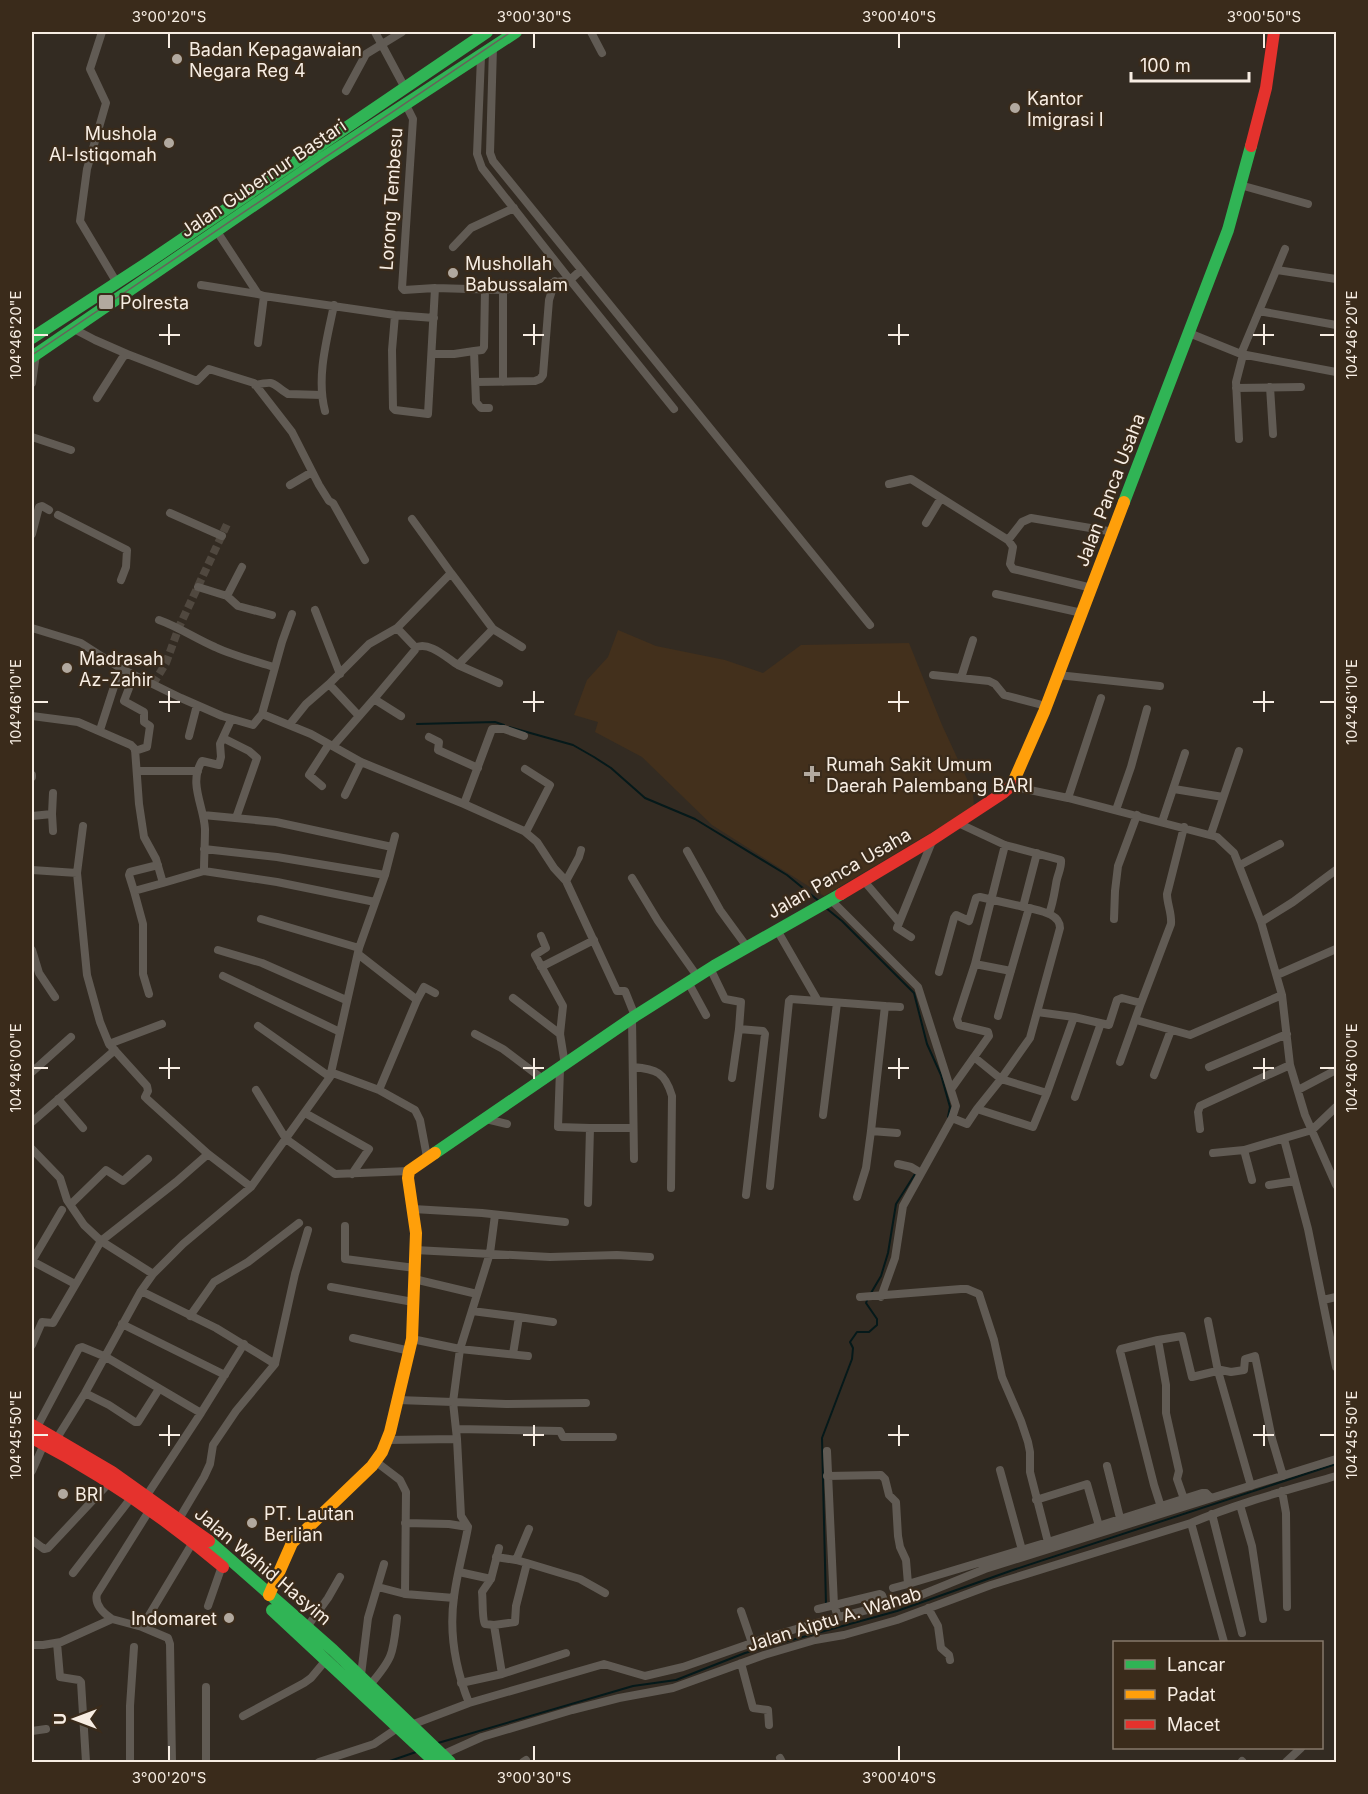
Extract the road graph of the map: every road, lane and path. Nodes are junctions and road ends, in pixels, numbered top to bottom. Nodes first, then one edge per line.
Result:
1 (102, 32) edge
2 (375, 32) edge
3 (402, 32) edge
4 (487, 32) edge
5 (516, 32) edge
6 (591, 32) edge
7 (1274, 32) edge
8 (382, 44) junction
9 (493, 47) junction
10 (602, 53) dead end
11 (481, 57) junction
12 (405, 88) junction
13 (346, 91) dead end
14 (406, 105) junction
15 (320, 153) junction
16 (490, 153) junction
17 (477, 154) junction
18 (1240, 185) junction
19 (1308, 204) dead end
20 (514, 208) junction
21 (216, 230) junction
22 (453, 247) dead end
23 (1285, 249) dead end
24 (581, 270) junction
25 (1276, 270) junction
26 (1336, 279) edge
27 (570, 280) junction
28 (555, 281) junction
29 (117, 283) junction
30 (201, 285) dead end
31 (435, 288) junction
32 (485, 289) junction
33 (503, 290) junction
34 (261, 295) junction
35 (334, 306) junction
36 (1259, 311) junction
37 (395, 315) junction
38 (434, 318) junction
39 (1336, 325) edge
40 (74, 329) junction
41 (1189, 333) junction
42 (32, 338) edge
43 (258, 343) dead end
44 (474, 351) junction
45 (128, 354) junction
46 (432, 354) junction
47 (1242, 355) junction
48 (34, 356) edge
49 (1336, 372) edge
50 (32, 382) edge
51 (476, 382) junction
52 (503, 382) junction
53 (255, 385) junction
54 (1236, 387) junction
55 (1270, 387) junction
56 (1302, 387) dead end
57 (321, 395) junction
58 (97, 398) dead end
59 (489, 408) dead end
60 (674, 409) dead end
61 (325, 411) dead end
62 (1273, 434) dead end
63 (32, 437) edge
64 (1239, 439) dead end
65 (71, 450) dead end
66 (312, 471) junction
67 (889, 484) dead end
68 (290, 485) dead end
69 (941, 498) junction
70 (49, 510) dead end
71 (170, 513) dead end
72 (58, 514) dead end
73 (412, 519) dead end
74 (926, 523) dead end
75 (1113, 532) junction
76 (32, 534) edge
77 (222, 536) dead end
78 (1008, 540) junction
79 (365, 560) dead end
80 (242, 567) dead end
81 (451, 573) junction
82 (121, 580) dead end
83 (198, 587) dead end
84 (1092, 588) junction
85 (996, 594) dead end
86 (226, 596) junction
87 (315, 610) dead end
88 (1082, 613) junction
89 (292, 614) dead end
90 (272, 615) dead end
91 (159, 620) dead end
92 (870, 626) dead end
93 (32, 628) edge
94 (397, 628) junction
95 (493, 629) junction
96 (973, 640) dead end
97 (522, 647) dead end
98 (414, 648) junction
99 (458, 665) junction
100 (120, 668) junction
101 (274, 668) junction
102 (340, 674) junction
103 (134, 675) junction
104 (933, 675) dead end
105 (1058, 675) junction
106 (961, 678) junction
107 (499, 683) dead end
108 (329, 684) junction
109 (1160, 686) dead end
110 (1101, 698) dead end
111 (374, 699) junction
112 (196, 705) junction
113 (1046, 706) junction
114 (1147, 709) dead end
115 (262, 714) junction
116 (32, 716) edge
117 (401, 716) dead end
118 (359, 717) junction
119 (231, 720) junction
120 (290, 724) junction
121 (100, 730) junction
122 (189, 736) dead end
123 (524, 736) dead end
124 (223, 738) junction
125 (429, 738) dead end
126 (331, 745) junction
127 (135, 751) junction
128 (1239, 751) dead end
129 (1185, 753) dead end
130 (361, 762) junction
131 (478, 768) junction
132 (525, 769) dead end
133 (137, 771) junction
134 (198, 771) junction
135 (322, 786) dead end
136 (1011, 786) junction
137 (1174, 789) junction
138 (53, 794) dead end
139 (345, 795) dead end
140 (1223, 797) junction
141 (1068, 798) junction
142 (464, 804) junction
143 (1116, 810) junction
144 (52, 814) junction
145 (203, 815) junction
146 (1137, 815) junction
147 (32, 816) edge
148 (236, 818) junction
149 (1162, 822) junction
150 (958, 823) junction
151 (83, 826) dead end
152 (1184, 827) junction
153 (53, 831) dead end
154 (526, 832) junction
155 (1211, 834) junction
156 (395, 836) dead end
157 (933, 839) junction
158 (1280, 844) dead end
159 (1005, 845) junction
160 (392, 847) junction
161 (204, 849) junction
162 (581, 850) dead end
163 (687, 851) dead end
164 (1037, 854) junction
165 (158, 865) junction
166 (1240, 865) junction
167 (32, 870) edge
168 (1336, 870) edge
169 (204, 871) junction
170 (77, 873) junction
171 (385, 875) junction
172 (632, 878) dead end
173 (566, 881) junction
174 (864, 881) junction
175 (163, 883) junction
176 (134, 891) junction
177 (990, 900) junction
178 (829, 901) junction
179 (375, 902) junction
180 (1026, 908) junction
181 (1049, 914) junction
182 (1114, 919) dead end
183 (261, 920) dead end
184 (899, 922) junction
185 (1261, 922) junction
186 (777, 930) junction
187 (541, 936) dead end
188 (911, 936) dead end
189 (594, 940) junction
190 (747, 947) junction
191 (1336, 949) edge
192 (32, 950) edge
193 (218, 950) dead end
194 (358, 951) junction
195 (975, 964) junction
196 (541, 967) junction
197 (710, 968) junction
198 (1011, 971) junction
199 (939, 972) dead end
200 (35, 974) edge
201 (1277, 975) junction
202 (223, 976) dead end
203 (693, 979) junction
204 (435, 993) dead end
205 (149, 994) dead end
206 (1282, 995) junction
207 (55, 997) dead end
208 (513, 998) dead end
209 (346, 999) junction
210 (417, 1000) junction
211 (818, 1001) junction
212 (837, 1003) junction
213 (1141, 1003) junction
214 (885, 1006) junction
215 (900, 1006) dead end
216 (1036, 1012) junction
217 (706, 1015) dead end
218 (998, 1016) dead end
219 (634, 1017) junction
220 (1074, 1017) junction
221 (1136, 1020) junction
222 (1101, 1023) junction
223 (162, 1024) dead end
224 (258, 1026) dead end
225 (739, 1029) junction
226 (1170, 1030) junction
227 (340, 1032) junction
228 (475, 1034) dead end
229 (560, 1034) junction
230 (1287, 1034) junction
231 (71, 1037) dead end
232 (112, 1047) junction
233 (974, 1057) junction
234 (1120, 1062) dead end
235 (1290, 1065) junction
236 (562, 1067) junction
237 (633, 1067) junction
238 (1209, 1067) dead end
239 (1336, 1070) edge
240 (32, 1072) edge
241 (332, 1075) junction
242 (1154, 1075) dead end
243 (732, 1078) dead end
244 (1001, 1079) junction
245 (544, 1080) junction
246 (952, 1088) junction
247 (256, 1090) dead end
248 (379, 1090) junction
249 (1298, 1090) junction
250 (1047, 1093) junction
251 (1075, 1097) dead end
252 (58, 1099) junction
253 (1336, 1107) edge
254 (977, 1109) junction
255 (305, 1113) junction
256 (823, 1114) dead end
257 (952, 1118) junction
258 (486, 1119) junction
259 (32, 1122) edge
260 (507, 1124) dead end
261 (83, 1128) dead end
262 (590, 1128) junction
263 (633, 1128) junction
264 (1200, 1129) dead end
265 (1312, 1130) junction
266 (871, 1131) junction
267 (897, 1133) dead end
268 (286, 1139) junction
269 (1284, 1139) junction
270 (1244, 1150) junction
271 (32, 1151) edge
272 (1213, 1153) dead end
273 (208, 1154) junction
274 (427, 1157) junction
275 (148, 1159) dead end
276 (634, 1160) dead end
277 (898, 1164) dead end
278 (409, 1171) junction
279 (917, 1171) junction
280 (352, 1174) junction
281 (1252, 1180) dead end
282 (1295, 1181) junction
283 (1269, 1185) dead end
284 (1336, 1185) edge
285 (251, 1186) junction
286 (770, 1186) dead end
287 (671, 1188) dead end
288 (746, 1195) dead end
289 (857, 1197) dead end
290 (588, 1203) dead end
291 (71, 1204) junction
292 (413, 1209) junction
293 (62, 1210) dead end
294 (495, 1215) junction
295 (565, 1221) dead end
296 (299, 1223) dead end
297 (345, 1226) dead end
298 (308, 1230) dead end
299 (101, 1241) junction
300 (415, 1250) junction
301 (490, 1253) junction
302 (650, 1257) dead end
303 (32, 1261) edge
304 (153, 1274) junction
305 (414, 1274) junction
306 (75, 1284) junction
307 (331, 1287) dead end
308 (141, 1291) junction
309 (477, 1294) junction
310 (1336, 1297) edge
311 (1323, 1300) junction
312 (413, 1302) junction
313 (472, 1311) junction
314 (190, 1316) junction
315 (519, 1317) junction
316 (1208, 1321) dead end
317 (553, 1322) dead end
318 (122, 1324) junction
319 (353, 1338) dead end
320 (1158, 1340) junction
321 (244, 1344) junction
322 (32, 1345) edge
323 (411, 1345) junction
324 (460, 1349) junction
325 (513, 1354) junction
326 (528, 1356) dead end
327 (106, 1357) junction
328 (275, 1364) junction
329 (1336, 1367) edge
330 (1218, 1371) junction
331 (225, 1375) junction
332 (159, 1389) junction
333 (86, 1393) junction
334 (398, 1400) junction
335 (453, 1402) junction
336 (586, 1403) dead end
337 (201, 1413) junction
338 (456, 1429) junction
339 (33, 1430) edge
340 (613, 1437) dead end
341 (57, 1438) junction
342 (458, 1439) junction
343 (387, 1440) junction
344 (44, 1444) junction
345 (827, 1451) dead end
346 (1336, 1459) edge
347 (375, 1461) junction
348 (1107, 1466) dead end
349 (1000, 1470) dead end
350 (32, 1471) edge
351 (827, 1476) junction
352 (1282, 1476) junction
353 (1336, 1476) edge
354 (109, 1483) junction
355 (1251, 1485) junction
356 (1282, 1491) junction
357 (147, 1495) junction
358 (131, 1498) junction
359 (1211, 1498) junction
360 (1184, 1499) junction
361 (1036, 1500) junction
362 (1240, 1505) junction
363 (1161, 1507) junction
364 (149, 1511) junction
365 (1212, 1514) junction
366 (1120, 1518) junction
367 (179, 1519) junction
368 (405, 1523) junction
369 (1191, 1523) junction
370 (1099, 1526) junction
371 (468, 1527) junction
372 (529, 1529) dead end
373 (32, 1540) edge
374 (193, 1542) junction
375 (1048, 1542) junction
376 (1022, 1550) junction
377 (516, 1560) junction
378 (527, 1563) junction
379 (384, 1564) dead end
380 (222, 1566) junction
381 (459, 1572) junction
382 (74, 1574) dead end
383 (966, 1574) junction
384 (340, 1577) dead end
385 (491, 1579) junction
386 (908, 1584) junction
387 (378, 1587) junction
388 (893, 1588) dead end
389 (972, 1590) junction
390 (605, 1593) dead end
391 (405, 1594) junction
392 (269, 1595) junction
393 (454, 1598) junction
394 (833, 1605) junction
395 (208, 1606) dead end
396 (886, 1606) junction
397 (1287, 1607) dead end
398 (928, 1608) junction
399 (821, 1609) dead end
400 (741, 1611) dead end
401 (397, 1618) dead end
402 (836, 1618) junction
403 (112, 1619) junction
404 (1263, 1619) dead end
405 (494, 1625) junction
406 (142, 1627) junction
407 (307, 1627) junction
408 (1242, 1633) dead end
409 (1224, 1641) edge
410 (57, 1643) junction
411 (752, 1643) junction
412 (32, 1645) edge
413 (134, 1647) dead end
414 (566, 1653) dead end
415 (326, 1660) junction
416 (950, 1660) dead end
417 (741, 1663) junction
418 (502, 1674) junction
419 (360, 1675) junction
420 (461, 1683) junction
421 (370, 1685) junction
422 (206, 1687) dead end
423 (469, 1703) junction
424 (243, 1716) dead end
425 (769, 1725) dead end
426 (405, 1726) junction
427 (46, 1729) dead end
428 (32, 1731) edge
429 (1300, 1749) edge
430 (440, 1759) edge
431 (86, 1762) edge
432 (130, 1762) edge
433 (172, 1762) edge
434 (206, 1762) edge
435 (319, 1762) edge
436 (1286, 1762) edge

1 - 29 street
2 - 8 street
3 - 8 street
4 - 12 main road, Jalan Gubernur Bastari
5 - 9 main road, Jalan Gubernur Bastari
6 - 10 street
7 - 18 main road, Jalan Panca Usaha
8 - 12 street
8 - 13 street
9 - 11 main road, Jalan Gubernur Bastari
9 - 16 street
11 - 14 main road, Jalan Gubernur Bastari
11 - 17 street
12 - 15 main road, Jalan Gubernur Bastari
14 - 15 main road, Jalan Gubernur Bastari
14 - 31 street, Lorong Tembesu
15 - 21 main road, Jalan Gubernur Bastari
15 - 29 main road, Jalan Gubernur Bastari
16 - 17 street
16 - 24 street
17 - 20 street
18 - 19 street
18 - 41 main road, Jalan Panca Usaha
20 - 22 street
20 - 27 street
21 - 34 street
21 - 40 main road, Jalan Gubernur Bastari
23 - 25 street
24 - 27 street
24 - 92 street
25 - 26 street
25 - 36 street
27 - 28 street
27 - 60 street
28 - 33 street
28 - 52 street
29 - 42 main road, Jalan Gubernur Bastari
30 - 34 street
31 - 32 street
31 - 38 street
32 - 33 street
32 - 44 street
33 - 52 street
34 - 35 street
34 - 43 street
35 - 37 street
35 - 57 street
36 - 39 street
36 - 47 street
37 - 38 street
37 - 46 street
38 - 46 street
40 - 45 street
40 - 48 main road, Jalan Gubernur Bastari
41 - 47 street
41 - 75 main road, Jalan Panca Usaha
44 - 46 street
44 - 51 street
45 - 53 street
45 - 58 street
47 - 49 street
47 - 54 street
48 - 50 street
51 - 52 street
51 - 59 street
53 - 57 street
53 - 66 street
54 - 55 street
54 - 64 street
55 - 56 street
55 - 62 street
57 - 61 street
63 - 65 street
66 - 68 street
66 - 79 street
67 - 69 street
69 - 74 street
69 - 78 street
70 - 76 street
71 - 77 street
72 - 82 street
73 - 81 street
75 - 78 street
75 - 84 main road, Jalan Panca Usaha
78 - 84 street
80 - 86 street
81 - 94 street
81 - 95 street
83 - 86 street
84 - 88 main road, Jalan Panca Usaha
85 - 88 street
86 - 90 street
87 - 102 street
88 - 105 main road, Jalan Panca Usaha
89 - 101 street
91 - 101 street
93 - 100 street
94 - 98 street
94 - 102 street
95 - 97 street
95 - 99 street
96 - 106 street
98 - 99 street
98 - 111 street
99 - 107 street
100 - 103 street
100 - 121 street
101 - 115 street
102 - 108 street
103 - 112 street
103 - 127 street
104 - 106 street
105 - 109 street
105 - 113 main road, Jalan Panca Usaha
106 - 113 street
108 - 118 street
108 - 120 street
110 - 141 street
111 - 117 street
111 - 118 street
112 - 119 street
112 - 122 street
113 - 136 main road, Jalan Panca Usaha
114 - 143 street
115 - 119 street
115 - 120 street
116 - 121 street
118 - 126 street
119 - 124 street
120 - 126 street
121 - 127 street
123 - 131 street
124 - 134 street
124 - 148 street
125 - 131 street
126 - 130 street
126 - 135 street
127 - 133 street
128 - 140 street
129 - 137 street
130 - 139 street
130 - 142 street
131 - 142 street
132 - 154 street
133 - 134 street
133 - 165 street
134 - 145 street
136 - 141 street
136 - 150 main road, Jalan Panca Usaha
137 - 140 street
137 - 149 street
138 - 144 street
140 - 155 street
141 - 143 street
142 - 154 street
143 - 146 street
144 - 147 street
144 - 153 street
145 - 148 street
145 - 161 street
146 - 149 street
146 - 182 street
148 - 160 street
149 - 152 street
150 - 157 main road, Jalan Panca Usaha
150 - 159 street
151 - 170 street
152 - 155 street
152 - 213 street
154 - 173 street
155 - 166 street
156 - 160 street
157 - 174 main road, Jalan Panca Usaha
157 - 184 street
158 - 166 street
159 - 164 street
159 - 177 street
160 - 171 street
161 - 169 street
161 - 171 street
162 - 173 street
163 - 190 street
164 - 180 street
164 - 181 street
165 - 175 street
165 - 176 street
166 - 185 street
167 - 170 street
168 - 185 street
169 - 175 street
169 - 179 street
170 - 232 street
171 - 179 street
172 - 203 street
173 - 189 street
174 - 178 main road, Jalan Panca Usaha
174 - 184 street
175 - 176 street
176 - 205 street
177 - 180 street
177 - 195 street
177 - 199 street
178 - 186 main road, Jalan Panca Usaha
178 - 246 street
179 - 194 street
180 - 181 street
180 - 198 street
181 - 216 street
183 - 194 street
184 - 188 street
185 - 201 street
186 - 190 main road, Jalan Panca Usaha
186 - 211 street
187 - 196 street
189 - 196 street
189 - 219 street
190 - 197 main road, Jalan Panca Usaha
191 - 201 street
192 - 200 street
193 - 209 street
194 - 209 street
194 - 210 street
195 - 198 street
195 - 233 street
196 - 229 street
197 - 203 main road, Jalan Panca Usaha
197 - 225 street
198 - 218 street
200 - 207 street
201 - 206 street
202 - 227 street
203 - 217 street
203 - 219 main road, Jalan Panca Usaha
204 - 210 street
206 - 226 street
206 - 230 street
208 - 229 street
209 - 227 street
210 - 248 street
211 - 212 street
211 - 286 street
212 - 214 street
212 - 256 street
213 - 221 street
213 - 222 street
214 - 215 street
214 - 266 street
216 - 220 street
216 - 244 street
219 - 236 main road, Jalan Panca Usaha
219 - 237 street
220 - 222 street
220 - 250 street
221 - 226 street
221 - 234 street
222 - 251 street
223 - 232 street
224 - 241 street
225 - 243 street
225 - 288 street
226 - 242 street
227 - 241 street
228 - 245 street
229 - 236 street
230 - 235 street
230 - 238 street
231 - 240 street
232 - 252 street
232 - 273 street
233 - 244 street
233 - 246 street
235 - 249 street
235 - 264 street
236 - 245 main road, Jalan Panca Usaha
236 - 262 street
237 - 263 street
237 - 287 street
239 - 249 street
241 - 248 street
241 - 255 street
244 - 250 street
244 - 254 street
245 - 258 main road, Jalan Panca Usaha
246 - 257 street
247 - 268 street
248 - 274 street
249 - 265 street
250 - 254 street
252 - 259 street
252 - 261 street
253 - 265 street
254 - 257 street
255 - 268 street
255 - 280 street
257 - 279 street
258 - 260 street
258 - 274 main road, Jalan Panca Usaha
262 - 263 street
262 - 290 street
263 - 276 street
265 - 269 street
265 - 284 street
266 - 267 street
266 - 289 street
268 - 280 street
268 - 285 street
269 - 270 street
269 - 282 street
270 - 272 street
270 - 281 street
271 - 291 street
273 - 285 street
273 - 299 street
274 - 278 main road, Jalan Panca Usaha
275 - 291 street
277 - 279 street
278 - 280 street
278 - 292 main road
279 - 361 street
282 - 283 street
282 - 311 street
285 - 304 street
291 - 299 street
292 - 294 street
292 - 300 main road
293 - 303 street
294 - 295 street
294 - 301 street
296 - 314 street
297 - 305 street
298 - 328 street
299 - 304 street
299 - 306 street
300 - 301 street
300 - 305 main road
301 - 302 street
301 - 309 street
303 - 306 street
304 - 308 street
305 - 309 street
305 - 312 main road
306 - 322 street
307 - 312 street
308 - 314 street
308 - 318 street
309 - 313 street
310 - 311 street
311 - 329 street
312 - 323 main road
313 - 315 street
313 - 324 street
314 - 321 street
315 - 317 street
315 - 325 street
316 - 330 street
318 - 327 street
318 - 331 street
319 - 323 street
320 - 330 street
320 - 360 street
320 - 363 street
321 - 328 street
321 - 331 street
323 - 324 street
323 - 334 main road
324 - 325 street
324 - 335 street
325 - 326 street
327 - 332 street
327 - 333 street
327 - 339 street
328 - 367 street
330 - 352 street
330 - 355 street
331 - 337 street
332 - 333 street
332 - 337 street
333 - 341 street
334 - 335 street
334 - 343 main road
335 - 336 street
335 - 338 street
337 - 357 street
338 - 340 street
338 - 342 street
339 - 341 main road, Jalan Wahid Hasyim
339 - 344 main road, Jalan Wahid Hasyim
341 - 357 main road, Jalan Wahid Hasyim
342 - 343 street
342 - 371 street
343 - 347 main road
344 - 350 street
344 - 354 main road, Jalan Wahid Hasyim
345 - 351 street
346 - 352 street
347 - 368 street
347 - 392 main road
348 - 366 street
349 - 376 street
351 - 386 street
351 - 394 street
352 - 355 street
353 - 356 street, Jalan Aiptu A. Wahab
354 - 358 main road, Jalan Wahid Hasyim
354 - 373 street
355 - 359 street
356 - 362 street, Jalan Aiptu A. Wahab
356 - 397 street
357 - 367 main road, Jalan Wahid Hasyim
358 - 364 main road, Jalan Wahid Hasyim
358 - 382 street
359 - 360 street
359 - 383 street
360 - 363 street
361 - 370 street
361 - 375 street
362 - 365 street, Jalan Aiptu A. Wahab
362 - 404 street
363 - 366 street
364 - 374 main road, Jalan Wahid Hasyim
364 - 403 street
365 - 369 street, Jalan Aiptu A. Wahab
365 - 408 street
366 - 370 street
367 - 392 main road, Jalan Wahid Hasyim
368 - 371 street
368 - 391 street
369 - 389 street, Jalan Aiptu A. Wahab
369 - 409 street
370 - 375 street
371 - 381 street
372 - 377 street
374 - 380 main road, Jalan Wahid Hasyim
374 - 406 street
375 - 376 street
376 - 383 street
377 - 378 street
377 - 385 street
378 - 390 street
378 - 405 street
379 - 387 street
380 - 395 street
380 - 415 main road, Jalan Wahid Hasyim
381 - 385 street
381 - 393 street
383 - 386 street
383 - 389 street
383 - 396 street
384 - 407 street
385 - 405 street
386 - 388 street
387 - 391 street
387 - 419 street
389 - 398 street, Jalan Aiptu A. Wahab
391 - 393 street
392 - 407 main road, Jalan Wahid Hasyim
393 - 420 street
394 - 396 street
394 - 399 street
394 - 402 street
396 - 402 street
398 - 416 street
398 - 417 street, Jalan Aiptu A. Wahab
400 - 411 street
401 - 421 street
402 - 411 street
403 - 406 street
403 - 410 street
405 - 418 street
406 - 433 street
407 - 419 main road, Jalan Wahid Hasyim
410 - 412 street
410 - 431 street
411 - 423 street
413 - 432 street
414 - 418 street
415 - 424 street
415 - 426 main road, Jalan Wahid Hasyim
417 - 425 street
417 - 430 street, Jalan Aiptu A. Wahab
418 - 420 street
419 - 421 main road, Jalan Wahid Hasyim
420 - 423 street
421 - 426 main road, Jalan Wahid Hasyim
422 - 434 street
423 - 426 street
426 - 430 main road, Jalan Wahid Hasyim
426 - 435 street
427 - 428 street
429 - 436 street

